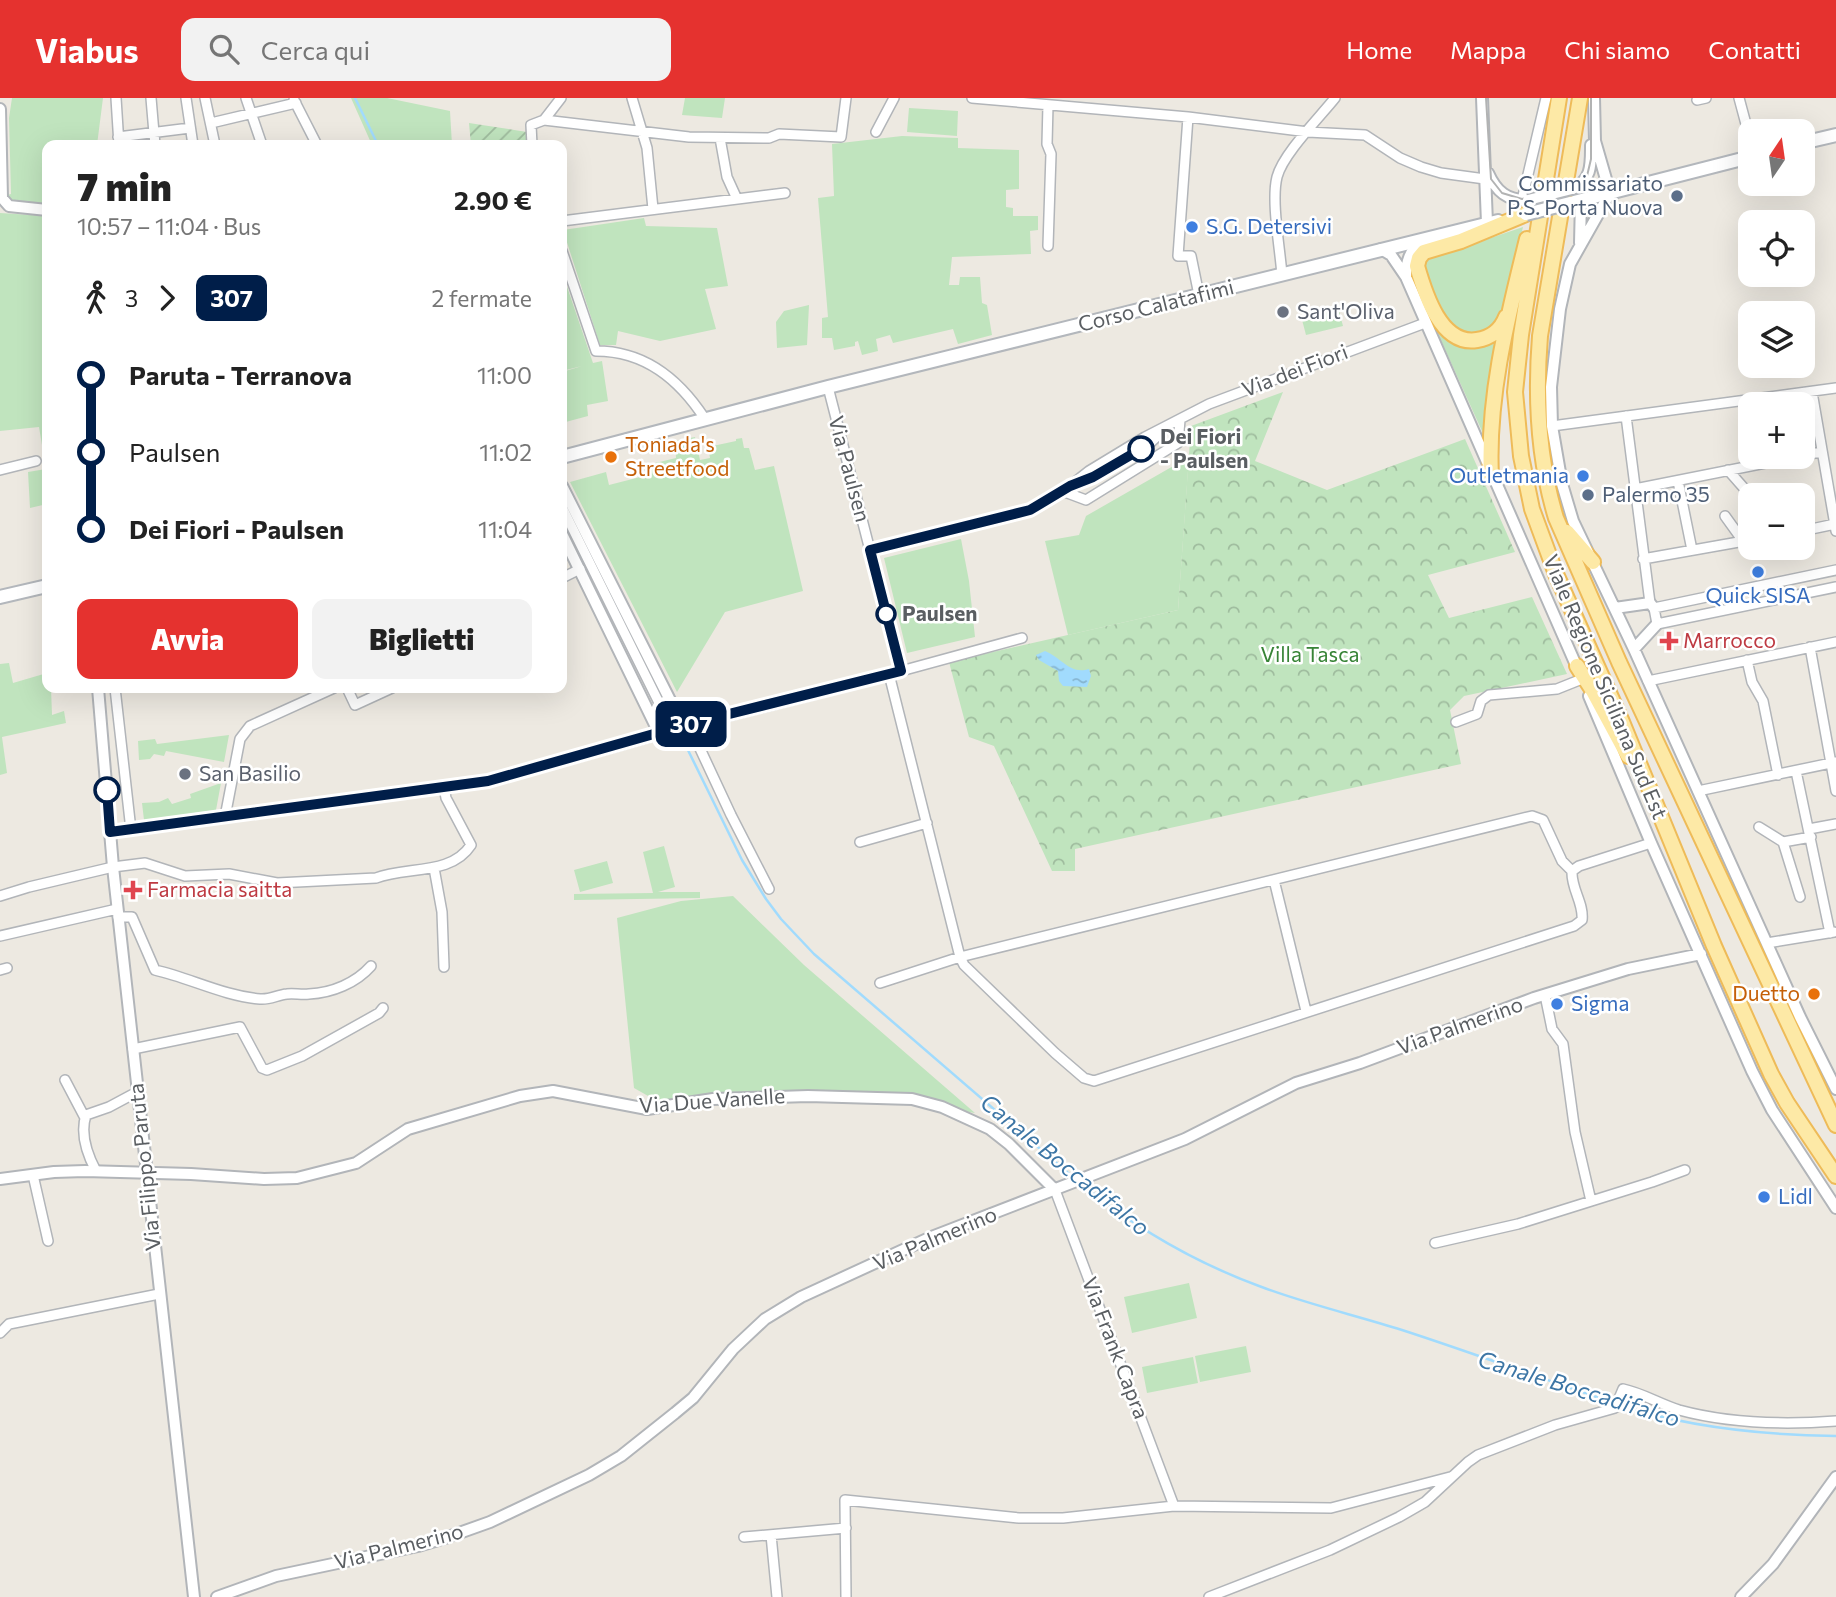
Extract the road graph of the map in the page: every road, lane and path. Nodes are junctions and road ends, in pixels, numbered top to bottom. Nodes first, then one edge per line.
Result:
1 (116, 98) edge
2 (151, 98) edge
3 (186, 98) edge
4 (205, 98) edge
5 (246, 98) edge
6 (561, 98) edge
7 (632, 98) edge
8 (846, 98) edge
9 (894, 98) edge
10 (972, 98) edge
11 (1335, 98) edge
12 (1482, 98) edge
13 (1546, 98) edge
14 (1559, 98) edge
15 (1580, 98) edge
16 (1594, 98) edge
17 (1739, 98) edge
18 (295, 100) edge
19 (1048, 105) junction
20 (0, 109) edge
21 (1592, 113) junction
22 (251, 114) junction
23 (1188, 117) junction
24 (0, 118) edge
25 (1745, 119) edge
26 (544, 120) junction
27 (211, 123) junction
28 (190, 128) junction
29 (642, 132) junction
30 (876, 132) dead end
31 (1308, 132) junction
32 (154, 133) junction
33 (1836, 135) edge
34 (720, 138) junction
35 (119, 140) edge
36 (123, 140) edge
37 (155, 140) edge
38 (192, 140) edge
39 (214, 140) edge
40 (260, 140) edge
41 (315, 140) edge
42 (532, 140) edge
43 (1815, 141) edge
44 (1738, 160) edge
45 (1548, 164) junction
46 (1485, 173) junction
47 (785, 192) dead end
48 (1610, 193) junction
49 (737, 199) junction
50 (1571, 200) junction
51 (1525, 204) junction
52 (5, 206) edge
53 (653, 209) junction
54 (42, 210) edge
55 (567, 220) edge
56 (1487, 223) junction
57 (1424, 238) junction
58 (1048, 246) dead end
59 (1580, 246) junction
60 (1381, 249) junction
61 (567, 266) edge
62 (1282, 275) junction
63 (1406, 277) junction
64 (1199, 295) junction
65 (1509, 310) junction
66 (1425, 323) junction
67 (828, 387) junction
68 (1836, 388) edge
69 (1812, 392) edge
70 (1738, 402) edge
71 (1815, 410) edge
72 (1626, 416) junction
73 (705, 419) junction
74 (1180, 420) junction
75 (1552, 426) junction
76 (1822, 452) junction
77 (1815, 453) edge
78 (567, 456) edge
79 (36, 461) dead end
80 (1738, 468) edge
81 (0, 470) edge
82 (1728, 470) junction
83 (1491, 475) junction
84 (1678, 481) junction
85 (1739, 483) edge
86 (1066, 489) junction
87 (1635, 489) junction
88 (567, 496) edge
89 (567, 516) edge
90 (1725, 516) dead end
91 (1556, 519) junction
92 (1835, 528) edge
93 (1815, 530) edge
94 (1738, 531) edge
95 (1738, 541) edge
96 (567, 544) edge
97 (870, 550) junction
98 (1692, 550) junction
99 (1643, 559) junction
100 (1593, 562) junction
101 (579, 569) junction
102 (1836, 570) edge
103 (567, 575) edge
104 (42, 587) edge
105 (1836, 587) edge
106 (0, 597) edge
107 (1652, 606) junction
108 (1615, 608) junction
109 (1657, 624) junction
110 (1022, 638) dead end
111 (1836, 642) edge
112 (1811, 647) junction
113 (1634, 649) junction
114 (1747, 660) junction
115 (901, 671) junction
116 (1579, 673) junction
117 (889, 674) junction
118 (1648, 681) junction
119 (98, 693) edge
120 (116, 693) edge
121 (323, 693) edge
122 (349, 693) edge
123 (381, 693) edge
124 (1456, 722) dead end
125 (682, 726) junction
126 (659, 733) junction
127 (120, 734) junction
128 (102, 736) junction
129 (1834, 763) edge
130 (1796, 771) junction
131 (1778, 775) junction
132 (444, 787) junction
133 (1698, 791) junction
134 (1836, 791) edge
135 (1651, 794) junction
136 (225, 817) junction
137 (927, 823) junction
138 (1836, 824) edge
139 (1759, 827) dead end
140 (131, 830) junction
141 (110, 832) junction
142 (1810, 833) junction
143 (860, 842) dead end
144 (1783, 842) junction
145 (1651, 843) junction
146 (113, 867) junction
147 (434, 868) junction
148 (1572, 871) junction
149 (1274, 880) junction
150 (769, 889) dead end
151 (0, 897) edge
152 (1800, 897) dead end
153 (118, 913) junction
154 (1833, 933) edge
155 (0, 936) edge
156 (1767, 943) junction
157 (1701, 954) junction
158 (960, 957) junction
159 (372, 966) dead end
160 (444, 967) dead end
161 (880, 983) dead end
162 (1545, 995) junction
163 (383, 1008) dead end
164 (1306, 1011) junction
165 (132, 1049) junction
166 (65, 1080) dead end
167 (1836, 1089) edge
168 (137, 1092) junction
169 (85, 1118) junction
170 (1836, 1125) edge
171 (1685, 1170) dead end
172 (96, 1171) junction
173 (146, 1173) junction
174 (33, 1175) junction
175 (1836, 1176) edge
176 (0, 1179) edge
177 (1055, 1190) junction
178 (1591, 1200) junction
179 (1836, 1208) edge
180 (48, 1241) dead end
181 (1435, 1243) dead end
182 (159, 1294) junction
183 (0, 1333) edge
184 (1836, 1421) edge
185 (1450, 1477) junction
186 (1836, 1477) edge
187 (1174, 1506) junction
188 (846, 1528) junction
189 (771, 1535) junction
190 (744, 1537) dead end
191 (194, 1597) edge
192 (217, 1597) edge
193 (777, 1597) edge
194 (846, 1597) edge
195 (1209, 1597) edge
196 (1741, 1597) edge

1 - 35 street
2 - 32 street
3 - 28 street
4 - 27 street
5 - 22 street
6 - 26 street
7 - 29 street
8 - 34 street
9 - 30 street
10 - 19 street
11 - 31 street
12 - 46 street
13 - 51 street
14 - 45 main road
15 - 50 main road
16 - 21 street
17 - 25 street
18 - 22 street
18 - 41 street
19 - 23 street
19 - 58 street
20 - 24 street
21 - 48 street
21 - 50 street
22 - 27 street
22 - 40 street
23 - 31 street
23 - 64 street
24 - 52 street
26 - 29 street
26 - 42 street
27 - 39 street
28 - 32 street
28 - 38 street
29 - 34 street
29 - 53 street
31 - 46 street
31 - 62 street
32 - 36 street
32 - 37 street
33 - 43 main road
34 - 49 street
44 - 48 main road, Corso Calatafimi
45 - 65 main road
45 - 135 main road, Viale Regione Siciliana Sud Est
46 - 51 street
46 - 56 street
47 - 49 street
48 - 50 main road, Corso Calatafimi
48 - 59 street, Viale Regione Siciliana Sud Est
49 - 53 street
50 - 51 main road, Corso Calatafimi, bridge
50 - 59 street, Viale Regione Siciliana Sud Est
50 - 91 main road, Viale Regione Siciliana Sud Est
51 - 56 main road, Corso Calatafimi
51 - 65 main road
52 - 54 street
53 - 55 street
56 - 57 main road, Corso Calatafimi
57 - 60 main road, Corso Calatafimi
57 - 63 street
59 - 75 street, Viale Regione Siciliana Sud Est
60 - 62 main road, Corso Calatafimi
60 - 63 street, Viale Regione Siciliana Sud Est
61 - 73 street
62 - 64 main road, Corso Calatafimi
63 - 66 street, Viale Regione Siciliana Sud Est
64 - 67 main road, Corso Calatafimi
65 - 83 main road
66 - 74 street, Via dei Fiori
66 - 83 street, Viale Regione Siciliana Sud Est
67 - 73 main road, Corso Calatafimi
67 - 97 street, Via Paulsen
68 - 69 street
70 - 72 street
71 - 76 street
72 - 75 street
72 - 87 street
73 - 78 main road, Corso Calatafimi
74 - 86 street, Via dei Fiori
74 - 86 street
75 - 100 street, Viale Regione Siciliana Sud Est
76 - 77 street
76 - 92 street
79 - 81 street
80 - 82 street
82 - 84 street
82 - 85 street
83 - 116 street, Viale Regione Siciliana Sud Est
84 - 87 street
84 - 98 street
86 - 97 street, Via dei Fiori
87 - 99 street
88 - 125 street
89 - 125 street
90 - 94 street
91 - 100 main road
91 - 170 main road, Viale Regione Siciliana Sud Est
92 - 93 street
95 - 98 street
96 - 101 street
97 - 115 street, Via Paulsen
98 - 99 street
99 - 107 street
100 - 108 street, Viale Regione Siciliana Sud Est
101 - 103 street
101 - 126 street
102 - 107 street
104 - 106 main road
105 - 109 street
107 - 108 street
107 - 109 street
108 - 113 street, Viale Regione Siciliana Sud Est
109 - 113 street
110 - 115 street
111 - 112 street
112 - 114 street
112 - 129 street
113 - 118 street, Viale Regione Siciliana Sud Est
114 - 118 street
114 - 131 street
115 - 117 street
116 - 124 street
116 - 135 main road
116 - 145 street, Viale Regione Siciliana Sud Est
117 - 125 street
117 - 137 street
118 - 133 street, Viale Regione Siciliana Sud Est
119 - 128 street, Via Filippo Paruta
120 - 127 street
121 - 136 street
122 - 123 street
125 - 126 street
125 - 150 street
126 - 132 street
127 - 128 street
127 - 140 street
128 - 141 street, Via Filippo Paruta
129 - 130 street
129 - 134 street
130 - 131 street
130 - 142 street
131 - 133 street
132 - 136 street
132 - 147 street
133 - 156 street, Viale Regione Siciliana Sud Est
135 - 175 main road, Viale Regione Siciliana Sud Est
136 - 140 street
137 - 143 street
137 - 158 street
138 - 142 street
139 - 144 street
140 - 141 street
141 - 146 street, Via Filippo Paruta
142 - 144 street
142 - 154 street
144 - 152 street
145 - 148 street
145 - 157 street, Viale Regione Siciliana Sud Est
146 - 147 street
146 - 151 street
146 - 153 street, Via Filippo Paruta
147 - 160 street
148 - 149 street
148 - 164 street
149 - 158 street
149 - 164 street
153 - 155 street
153 - 159 street
153 - 165 street, Via Filippo Paruta
154 - 156 street
156 - 167 street, Viale Regione Siciliana Sud Est
157 - 162 street, Via Palmerino
157 - 179 street, Viale Regione Siciliana Sud Est
158 - 161 street
158 - 164 street
162 - 177 street, Via Palmerino
162 - 178 street
163 - 165 street
165 - 168 street, Via Filippo Paruta
166 - 169 street
168 - 169 street
168 - 173 street, Via Filippo Paruta
169 - 172 street
171 - 178 street
172 - 173 street, Via Due Vanelle
172 - 174 street, Via Due Vanelle
173 - 177 street, Via Due Vanelle
173 - 182 street, Via Filippo Paruta
174 - 176 street, Via Due Vanelle
174 - 180 street
177 - 187 street, Via Frank Capra
177 - 192 street, Via Palmerino
178 - 181 street
182 - 183 street
182 - 191 street, Via Filippo Paruta
184 - 185 street
185 - 187 street
185 - 195 street
186 - 196 street
187 - 188 street
188 - 189 street
188 - 194 street
189 - 190 street
189 - 193 street

